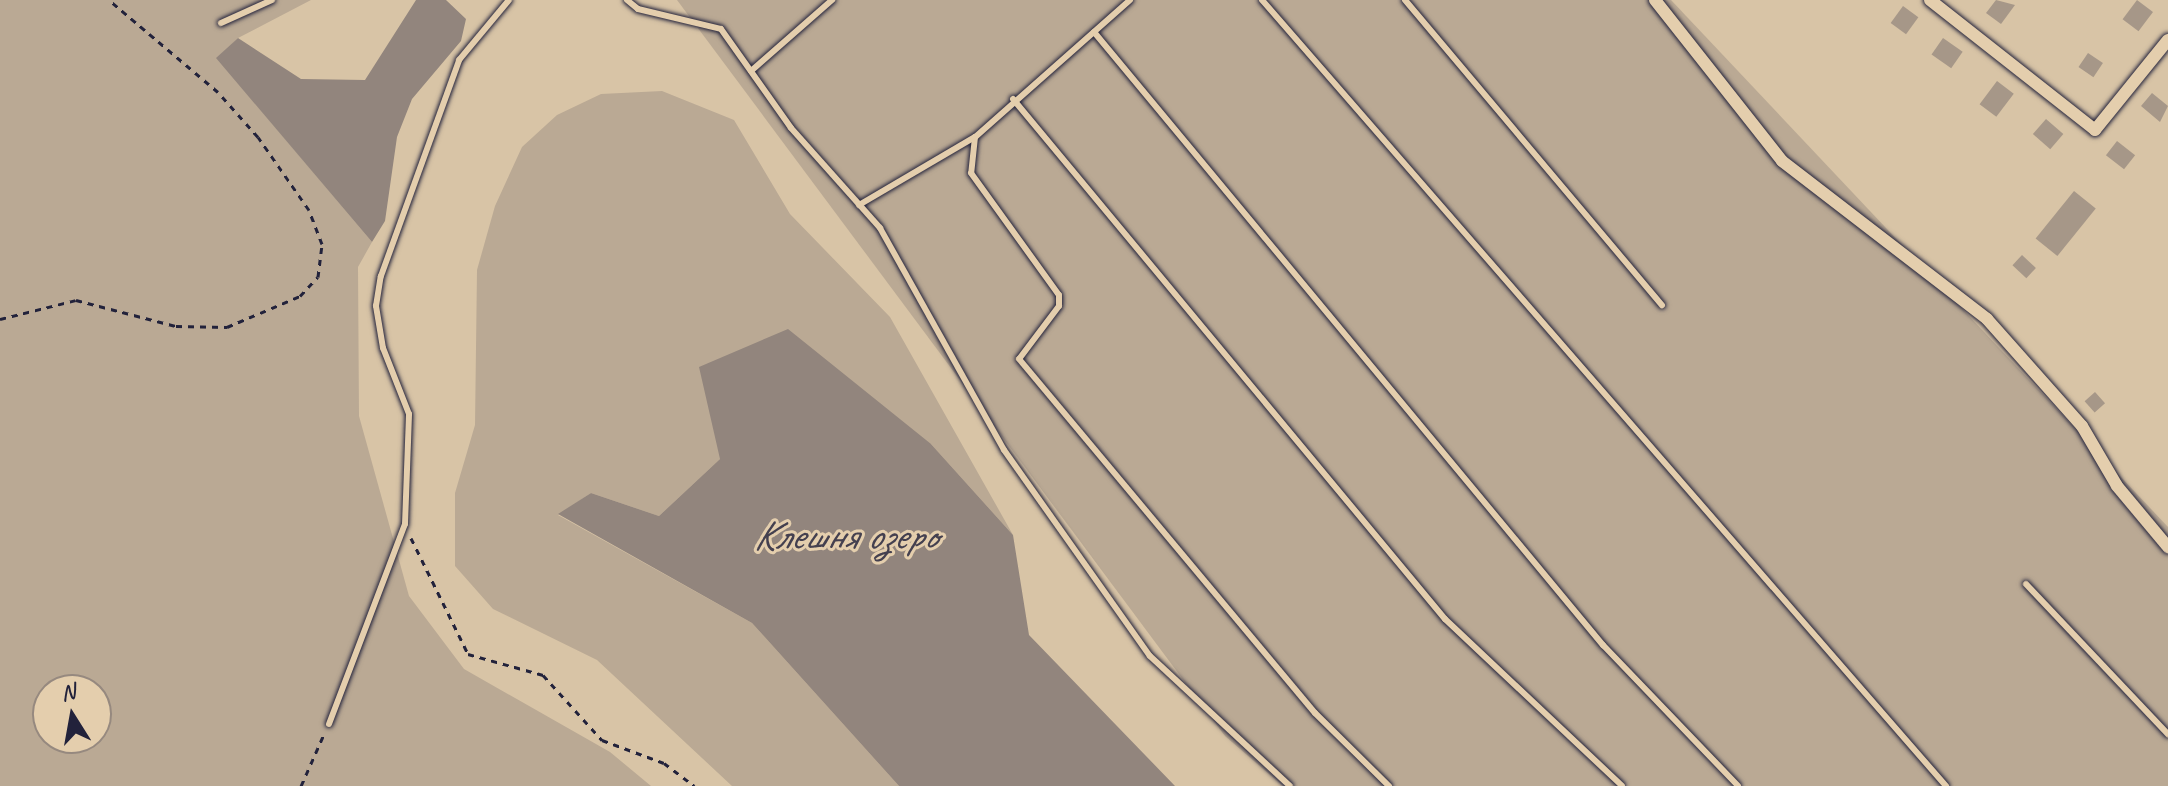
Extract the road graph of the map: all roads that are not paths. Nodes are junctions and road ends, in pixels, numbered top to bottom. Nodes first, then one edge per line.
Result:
1 (272, 0) edge
2 (509, 0) edge
3 (627, 0) edge
4 (832, 0) edge
5 (1130, 0) edge
6 (1262, 0) edge
7 (1405, 0) edge
8 (1655, 0) edge
9 (1930, 0) edge
10 (221, 23) dead end
11 (1094, 32) junction
12 (2168, 40) edge
13 (751, 71) junction
14 (1013, 99) junction
15 (975, 137) junction
16 (859, 205) junction
17 (1662, 305) dead end
18 (2168, 547) edge
19 (2026, 584) dead end
20 (329, 724) road end
21 (2168, 734) edge
22 (1290, 786) edge
23 (1389, 786) edge
24 (1622, 786) edge
25 (1738, 786) edge
26 (1946, 786) edge

1 - 10 lane
2 - 20 lane
3 - 13 lane
4 - 13 lane
5 - 11 lane
6 - 26 lane
7 - 17 lane
8 - 18 street
9 - 12 street
11 - 14 lane
11 - 25 lane
13 - 16 lane
14 - 15 lane
14 - 24 lane
15 - 16 lane
15 - 23 lane
16 - 22 lane
19 - 21 lane

